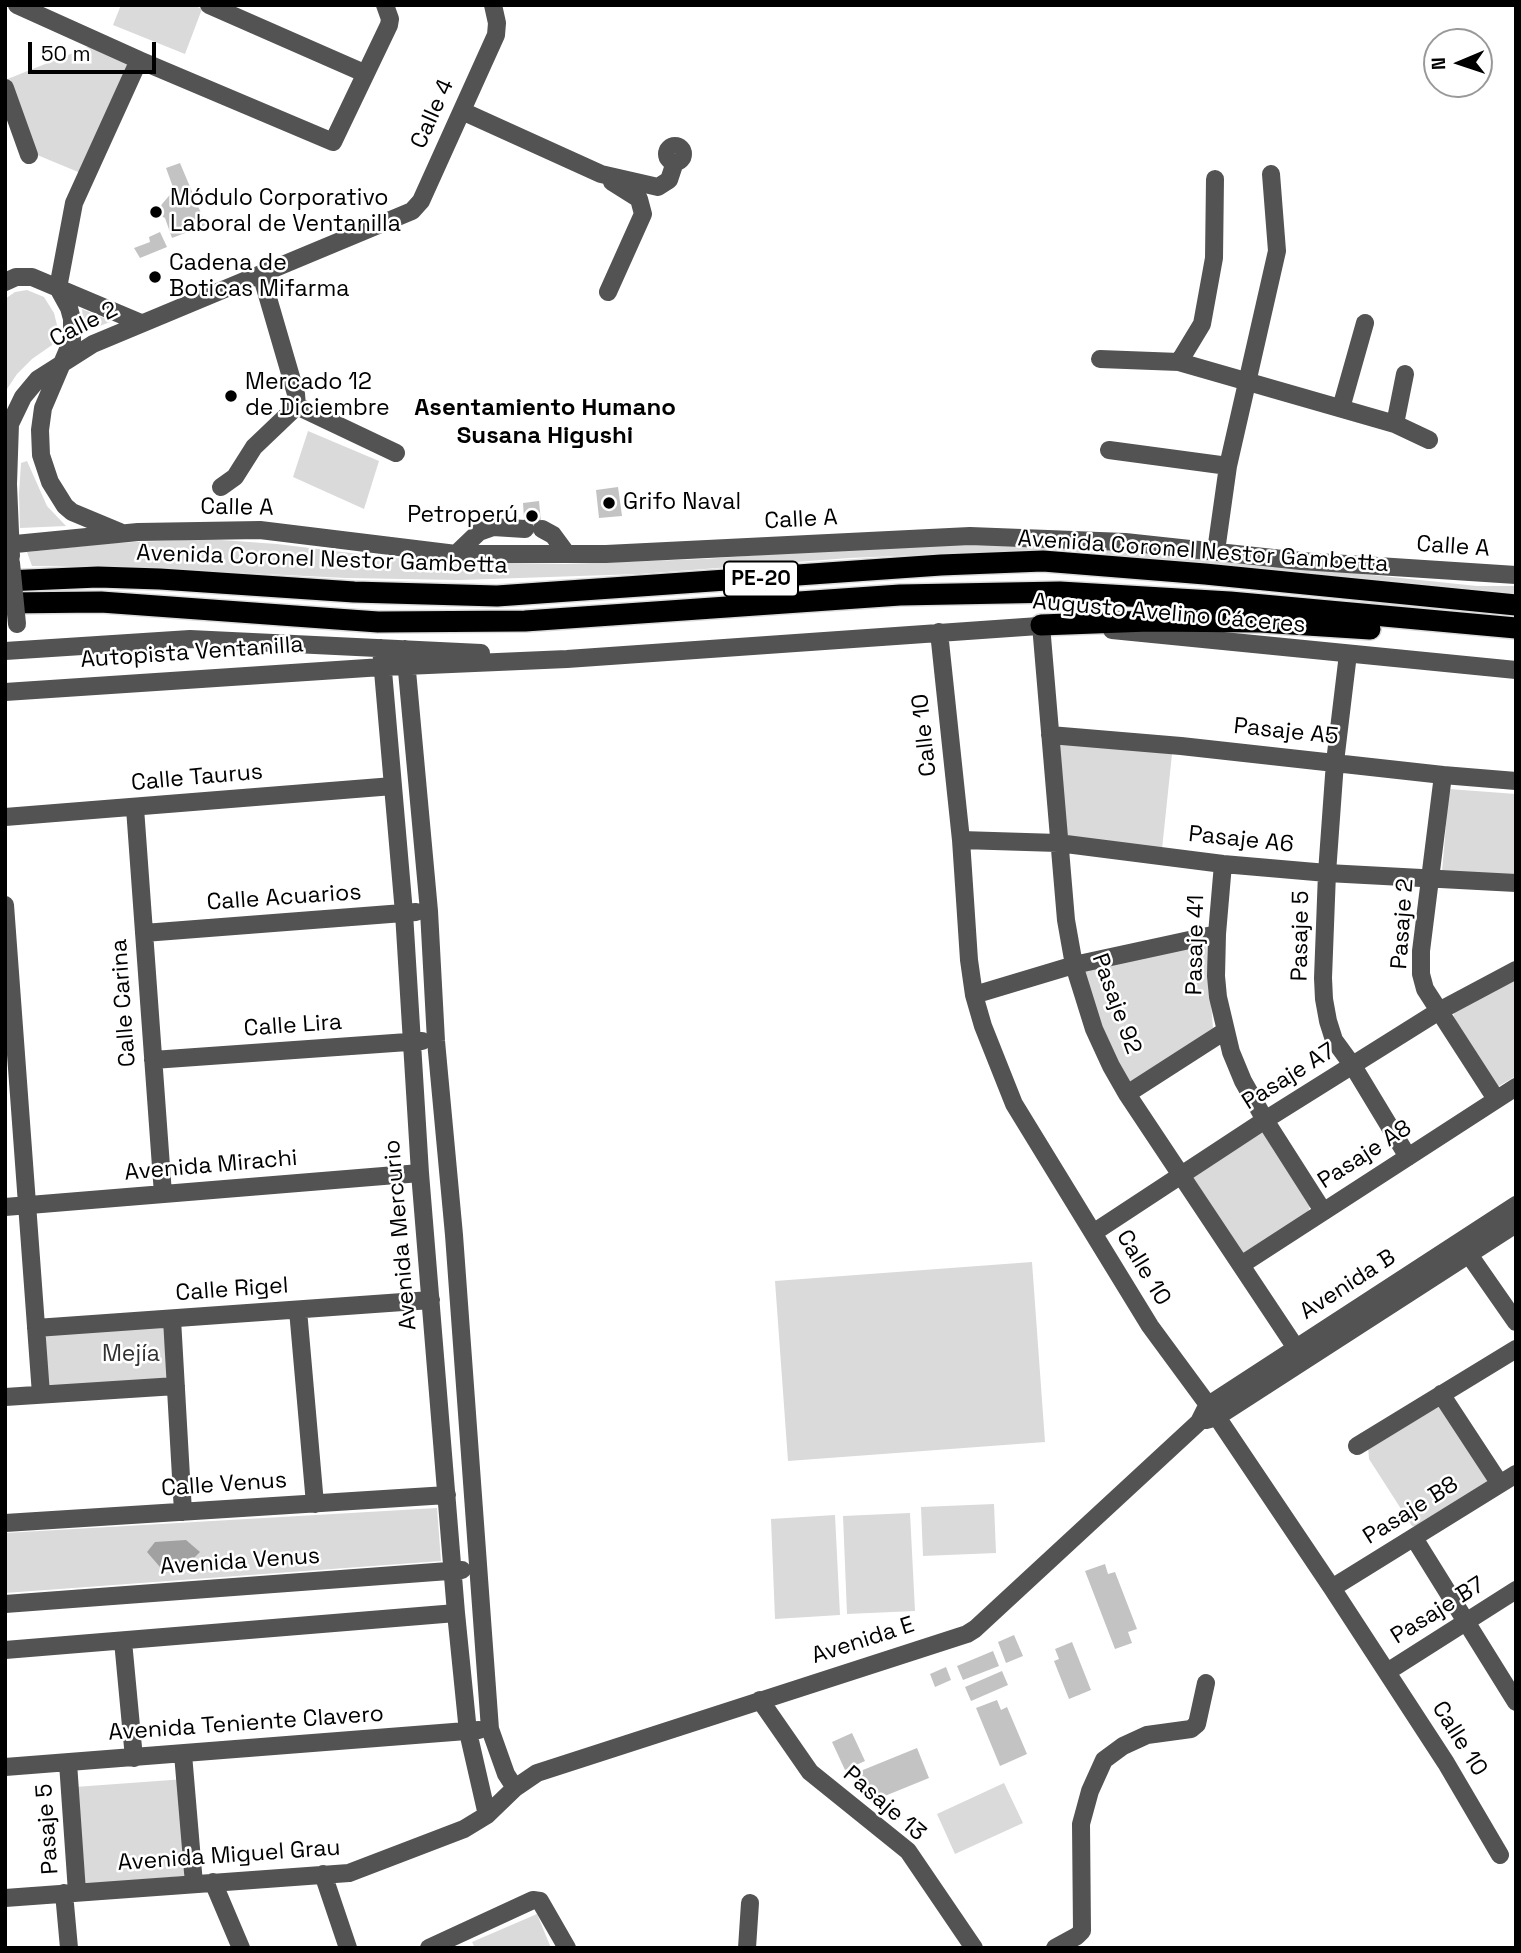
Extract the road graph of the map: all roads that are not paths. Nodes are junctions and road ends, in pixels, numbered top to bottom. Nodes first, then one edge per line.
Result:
1 (18, 5) edge
2 (209, 5) edge
3 (385, 5) edge
4 (494, 5) edge
5 (139, 60) junction
6 (364, 73) junction
7 (5, 88) edge
8 (462, 111) junction
9 (29, 155) dead end
10 (675, 162) dead end
11 (601, 174) junction
12 (1271, 174) dead end
13 (1215, 179) dead end
14 (412, 211) joint
15 (5, 264) edge
16 (261, 274) junction
17 (24, 276) junction
18 (5, 282) edge
19 (58, 288) junction
20 (608, 292) dead end
21 (141, 323) junction
22 (1365, 323) dead end
23 (1100, 359) dead end
24 (64, 361) junction
25 (1179, 362) junction
26 (1405, 373) dead end
27 (1245, 382) junction
28 (297, 406) junction
29 (1341, 408) junction
30 (1395, 424) junction
31 (1429, 440) dead end
32 (1109, 450) dead end
33 (396, 453) dead end
34 (1228, 467) junction
35 (221, 487) dead end
36 (123, 533) junction
37 (7, 544) edge
38 (1216, 551) junction
39 (456, 554) junction
40 (566, 554) junction
41 (8, 572) edge
42 (1516, 575) edge
43 (6, 603) edge
44 (1516, 605) edge
45 (1442, 622) junction
46 (1041, 625) junction
47 (1516, 628) edge
48 (939, 632) junction
49 (381, 648) junction
50 (12, 650) edge
51 (1348, 654) junction
52 (406, 657) junction
53 (382, 667) junction
54 (1516, 670) edge
55 (5, 692) edge
56 (1050, 735) junction
57 (1335, 762) junction
58 (1443, 775) junction
59 (1516, 781) edge
60 (393, 786) junction
61 (135, 808) junction
62 (5, 817) edge
63 (961, 840) junction
64 (1058, 843) junction
65 (1223, 864) junction
66 (1326, 873) junction
67 (1431, 879) junction
68 (1516, 883) edge
69 (5, 905) edge
70 (429, 911) junction
71 (404, 913) junction
72 (144, 933) junction
73 (1217, 934) junction
74 (1074, 965) junction
75 (1516, 970) edge
76 (974, 995) junction
77 (1440, 1011) junction
78 (10, 1025) edge
79 (1225, 1031) junction
80 (436, 1041) junction
81 (412, 1042) junction
82 (153, 1060) junction
83 (1353, 1066) junction
84 (1516, 1087) edge
85 (1127, 1094) junction
86 (1496, 1099) junction
87 (1265, 1120) junction
88 (1408, 1157) junction
89 (420, 1173) junction
90 (1180, 1175) junction
91 (163, 1194) junction
92 (1516, 1205) edge
93 (27, 1206) junction
94 (5, 1208) edge
95 (1323, 1212) junction
96 (1516, 1224) edge
97 (1093, 1233) junction
98 (454, 1235) junction
99 (426, 1237) junction
100 (1464, 1247) junction
101 (1241, 1265) junction
102 (431, 1300) junction
103 (298, 1310) junction
104 (172, 1319) junction
105 (1516, 1322) edge
106 (36, 1328) junction
107 (1296, 1348) junction
108 (1516, 1349) edge
109 (176, 1386) junction
110 (41, 1394) junction
111 (1441, 1394) junction
112 (5, 1397) edge
113 (1208, 1415) junction
114 (1357, 1446) dead end
115 (1516, 1474) edge
116 (1500, 1484) junction
117 (447, 1495) junction
118 (315, 1504) junction
119 (183, 1512) junction
120 (5, 1523) edge
121 (1414, 1538) junction
122 (478, 1568) junction
123 (453, 1570) junction
124 (1332, 1588) junction
125 (1516, 1590) edge
126 (5, 1604) edge
127 (456, 1613) junction
128 (1465, 1624) junction
129 (123, 1641) junction
130 (5, 1650) edge
131 (1387, 1672) junction
132 (1206, 1683) dead end
133 (1515, 1698) edge
134 (760, 1700) junction
135 (490, 1729) junction
136 (468, 1732) junction
137 (183, 1754) junction
138 (134, 1758) junction
139 (68, 1763) junction
140 (5, 1767) edge
141 (514, 1788) junction
142 (487, 1815) junction
143 (1500, 1856) dead end
144 (323, 1874) junction
145 (213, 1882) junction
146 (194, 1884) junction
147 (70, 1893) junction
148 (5, 1898) edge
149 (750, 1903) dead end
150 (462, 1942) edge
151 (69, 1948) edge
152 (241, 1948) edge
153 (348, 1948) edge
154 (429, 1948) edge
155 (567, 1948) edge
156 (747, 1948) edge
157 (974, 1948) edge
158 (1055, 1948) edge

1 - 5 street
2 - 6 street
3 - 6 street
4 - 8 street, Calle 4
5 - 6 street
5 - 19 street
7 - 9 street
8 - 11 street
8 - 14 street, Calle 4
10 - 11 street
11 - 20 street
12 - 27 street
13 - 25 street
14 - 16 street, Calle 2
15 - 17 street
16 - 21 street, Calle 2
16 - 28 street
17 - 18 street
17 - 19 street
19 - 21 street
19 - 24 street
21 - 24 street, Calle 2
22 - 29 street
23 - 25 street
24 - 36 street
24 - 37 street, Calle 2
25 - 27 street
26 - 30 street
27 - 29 street
27 - 34 street
28 - 33 street
28 - 35 street
29 - 30 street
30 - 31 street
32 - 34 street
34 - 38 street
36 - 37 street, Calle A
36 - 39 street, Calle A
37 - 41 street, Calle 2
38 - 40 street, Calle A
38 - 42 street, Calle A
39 - 40 street, Calle A
39 - 40 street
41 - 44 highway, Avenida Coronel Nestor Gambetta / PE-20
41 - 50 street, Calle 2, bridge
43 - 45 highway, Avenida Coronel Nestor Gambetta / PE-20
45 - 46 highway
45 - 47 highway, Avenida Coronel Nestor Gambetta / PE-20
46 - 48 street, Augusto Avelino Cáceres
46 - 51 street, Augusto Avelino Cáceres
46 - 56 street, Pasaje 92
48 - 52 street, Augusto Avelino Cáceres
48 - 63 street, Calle 10
49 - 50 street, Autopista Ventanilla
49 - 52 street, Augusto Avelino Cáceres
49 - 53 street, Avenida Mercurio
51 - 54 street, Augusto Avelino Cáceres
51 - 57 street, Pasaje 5
52 - 53 street, Augusto Avelino Cáceres
52 - 70 street
53 - 55 street, Autopista Ventanilla
53 - 60 street, Avenida Mercurio
56 - 57 street, Pasaje A5
56 - 64 street, Pasaje 92
57 - 58 street, Pasaje A5
57 - 66 street, Pasaje 5
58 - 59 street, Pasaje A5
58 - 67 street, Pasaje 2
60 - 61 street, Calle Taurus
60 - 71 street, Avenida Mercurio
61 - 62 street, Calle Taurus
61 - 72 street, Calle Carina
63 - 64 street, Pasaje A6
63 - 76 street, Calle 10
64 - 65 street, Pasaje A6
64 - 74 street, Pasaje 92
65 - 66 street, Pasaje A6
65 - 73 street, Pasaje 41
66 - 67 street, Pasaje A6
66 - 83 street, Pasaje 5
67 - 68 street, Pasaje A6
67 - 77 street, Pasaje 2
69 - 78 street
70 - 71 street, Calle Acuarios
70 - 80 street
71 - 72 street, Calle Acuarios
71 - 81 street, Avenida Mercurio
72 - 82 street, Calle Carina
73 - 74 street
73 - 79 street, Pasaje 41
74 - 76 street
74 - 85 street, Pasaje 92
75 - 77 street, Pasaje A7
76 - 97 street, Calle 10
77 - 83 street, Pasaje A7
77 - 86 street, Pasaje 2
78 - 93 street
79 - 85 street
79 - 87 street, Pasaje 41
80 - 81 street, Calle Lira
80 - 98 street
81 - 82 street, Calle Lira
81 - 89 street, Avenida Mercurio
82 - 91 street, Calle Carina
83 - 87 street, Pasaje A7
83 - 88 street, Pasaje 5
84 - 86 street, Pasaje A8
85 - 90 street, Pasaje 92
86 - 88 street, Pasaje A8
87 - 90 street, Pasaje A7
87 - 95 street, Pasaje 41
88 - 95 street, Pasaje A8
89 - 91 street, Avenida Mirachi
89 - 99 street, Avenida Mercurio
90 - 97 street, Pasaje A7
90 - 101 street, Pasaje 92
91 - 93 street, Avenida Mirachi
92 - 100 street, Avenida B
93 - 94 street, Avenida Mirachi
93 - 106 street
95 - 101 street, Pasaje A8
96 - 100 street, Avenida B
97 - 113 street, Calle 10
98 - 99 street
98 - 122 street
99 - 102 street, Avenida Mercurio
100 - 105 street
100 - 107 street, Avenida B
100 - 113 street, Avenida B
101 - 107 street, Pasaje 92
102 - 103 street, Calle Rigel
102 - 117 street, Avenida Mercurio
103 - 104 street, Calle Rigel
103 - 118 street
104 - 106 street, Calle Rigel
104 - 109 street
106 - 110 street
107 - 113 street, Avenida B
108 - 111 street
109 - 110 street
109 - 119 street
110 - 112 street
111 - 114 street
111 - 116 street
113 - 124 street, Calle 10
113 - 134 street, Avenida E
115 - 116 street, Pasaje B8
116 - 121 street, Pasaje B8
117 - 118 street, Calle Venus
117 - 123 street, Avenida Mercurio
118 - 119 street, Calle Venus
119 - 120 street, Calle Venus
121 - 124 street, Pasaje B8
121 - 128 street
122 - 123 street, Avenida Venus
122 - 135 street
123 - 126 street, Avenida Venus
123 - 127 street, Avenida Mercurio
124 - 131 street, Calle 10
125 - 128 street, Pasaje B7
127 - 129 street
127 - 136 street, Avenida Mercurio
128 - 131 street, Pasaje B7
128 - 133 street
129 - 130 street
129 - 138 street
131 - 143 street, Calle 10
132 - 158 street
134 - 141 street, Avenida E
134 - 157 street, Pasaje 13
135 - 136 street, Avenida Teniente Clavero
135 - 141 street
136 - 137 street, Avenida Teniente Clavero
136 - 142 street, Avenida Mercurio
137 - 138 street, Avenida Teniente Clavero
137 - 146 street
138 - 139 street, Avenida Teniente Clavero
139 - 140 street, Avenida Teniente Clavero
139 - 147 street, Pasaje 5
141 - 142 street, Avenida E
142 - 144 street, Avenida Miguel Grau
144 - 145 street, Avenida Miguel Grau
144 - 153 street
145 - 146 street, Avenida Miguel Grau
145 - 152 street
146 - 147 street, Avenida Miguel Grau
147 - 148 street, Avenida Miguel Grau
147 - 151 street, Pasaje 5
149 - 156 street
150 - 154 street
150 - 155 street

